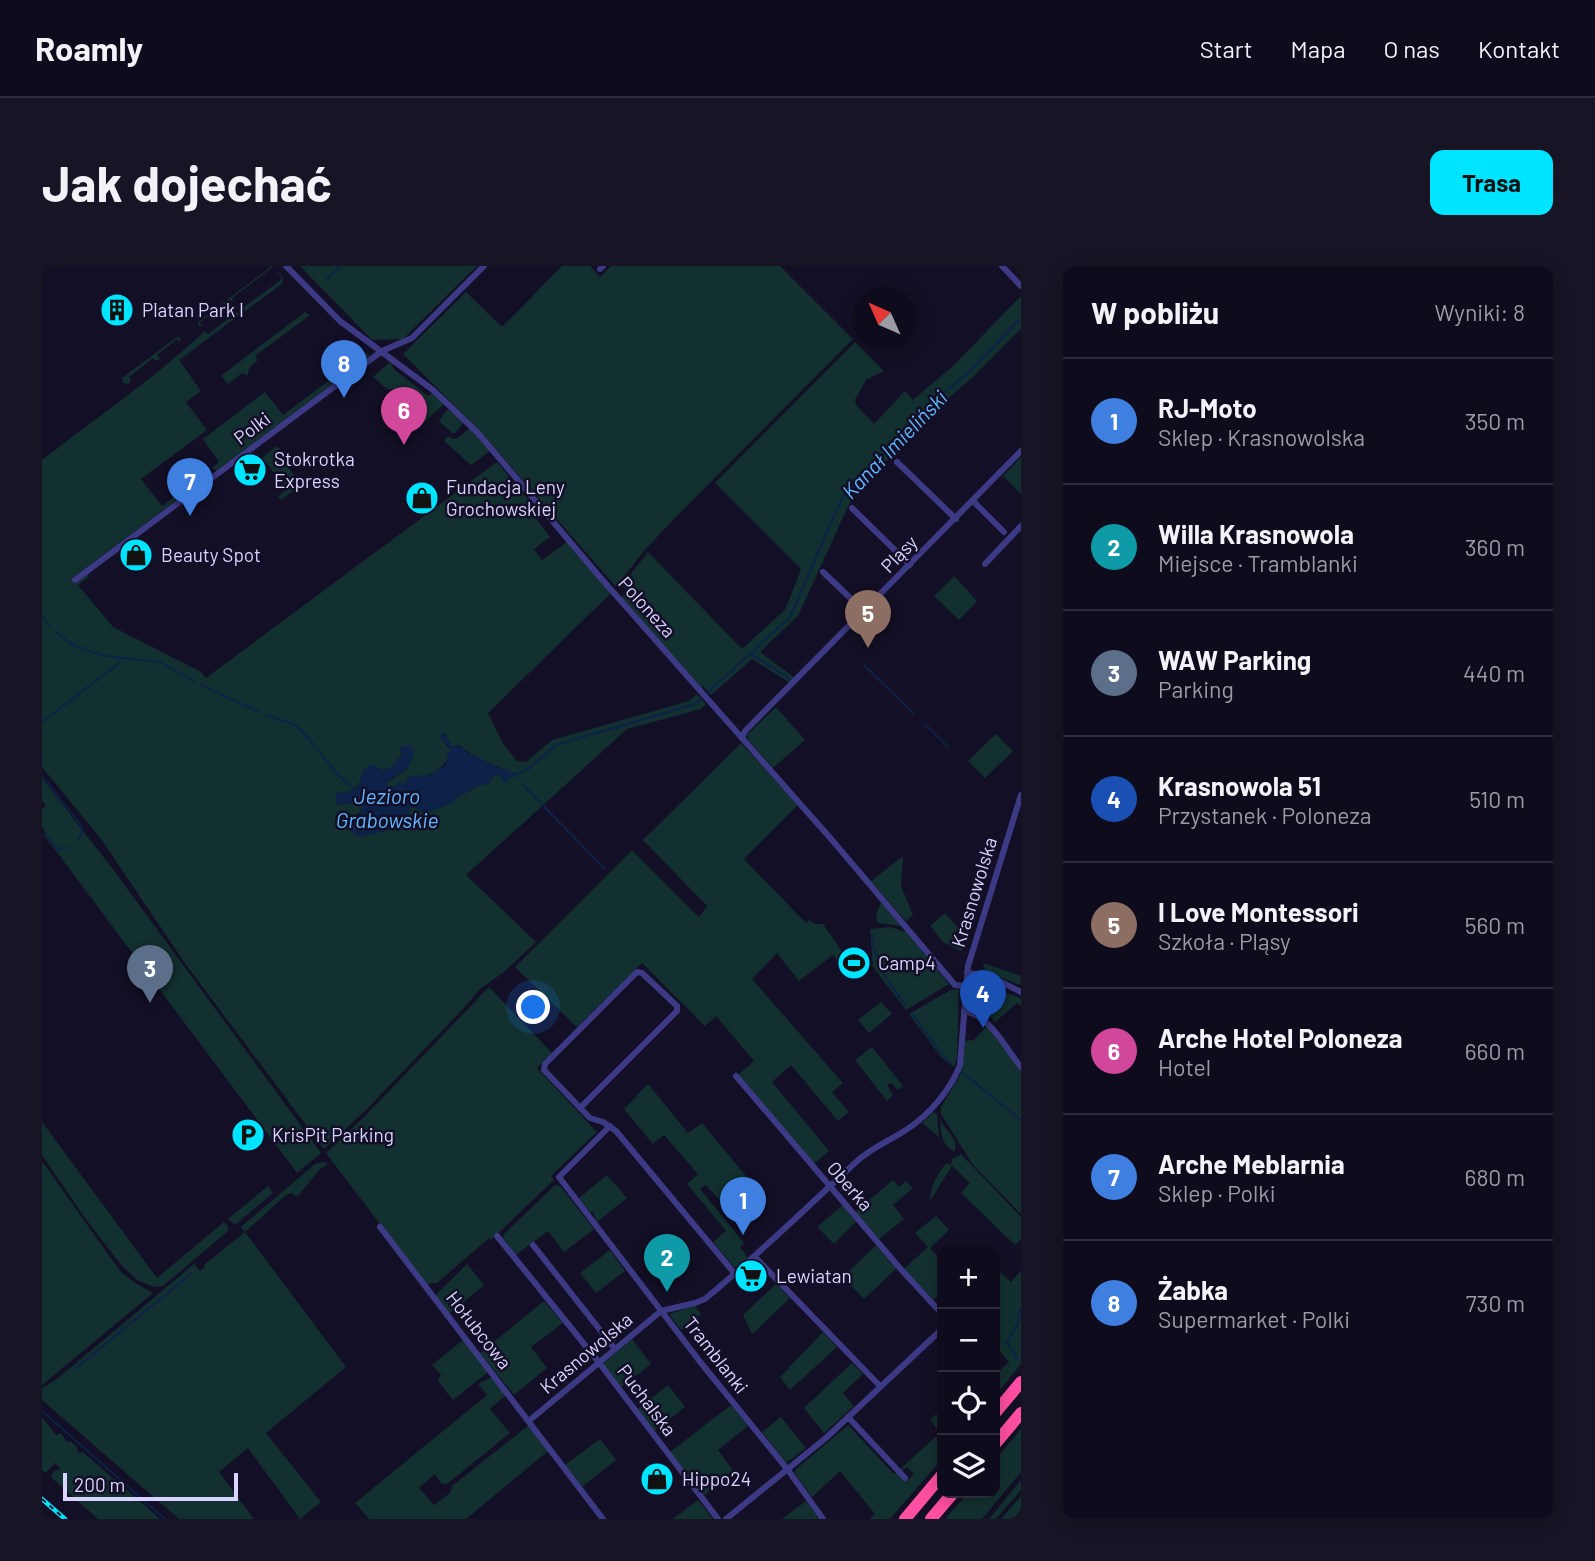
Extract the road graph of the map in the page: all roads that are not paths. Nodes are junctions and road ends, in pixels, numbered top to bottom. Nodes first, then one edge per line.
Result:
1 (286, 266) edge
2 (484, 266) edge
3 (1003, 266) edge
4 (1021, 286) edge
5 (382, 351) junction
6 (1021, 451) edge
7 (897, 462) dead end
8 (972, 501) junction
9 (852, 508) dead end
10 (956, 519) junction
11 (1021, 527) edge
12 (1004, 532) dead end
13 (985, 564) dead end
14 (910, 565) junction
15 (823, 572) dead end
16 (75, 580) dead end
17 (865, 612) junction
18 (742, 738) junction
19 (1021, 794) edge
20 (1019, 805) edge
21 (967, 972) junction
22 (965, 986) junction
23 (1021, 992) edge
24 (964, 1010) junction
25 (1021, 1067) edge
26 (736, 1076) dead end
27 (580, 1108) junction
28 (610, 1126) junction
29 (830, 1187) junction
30 (380, 1227) dead end
31 (497, 1236) dead end
32 (533, 1245) dead end
33 (755, 1256) junction
34 (735, 1274) junction
35 (937, 1309) edge
36 (661, 1311) junction
37 (937, 1334) edge
38 (615, 1349) junction
39 (599, 1363) junction
40 (1021, 1382) edge
41 (880, 1386) junction
42 (1000, 1407) edge
43 (1021, 1413) edge
44 (848, 1417) junction
45 (530, 1420) junction
46 (1000, 1438) edge
47 (788, 1470) junction
48 (905, 1478) dead end
49 (937, 1481) edge
50 (949, 1498) edge
51 (603, 1519) edge
52 (718, 1519) edge
53 (726, 1519) edge
54 (823, 1519) edge
55 (905, 1519) edge
56 (931, 1519) edge

1 - 5 street, Poloneza
2 - 5 street, Polki
3 - 4 street
5 - 16 street, Polki
5 - 18 street, Poloneza
6 - 8 street, Pląsy
7 - 10 street
8 - 10 street, Pląsy
8 - 12 street
9 - 14 street
10 - 14 street, Pląsy
11 - 13 street
14 - 17 street, Pląsy
15 - 17 street
17 - 18 street, Pląsy
18 - 22 street, Poloneza
19 - 20 street, Krasnowolska
20 - 21 street, Krasnowolska
21 - 22 street, Krasnowolska
21 - 23 street
22 - 24 street, Krasnowolska
24 - 25 street
24 - 29 street, Krasnowolska
26 - 29 street, Oberka
27 - 27 street
27 - 28 street
28 - 34 street
28 - 36 street, Tramblanki
29 - 33 street, Krasnowolska
29 - 35 street, Oberka
30 - 45 street, Hołubcowa
31 - 39 street, Puchalska
32 - 38 street
33 - 34 street, Krasnowolska
33 - 41 street
34 - 36 street, Krasnowolska
36 - 38 street, Krasnowolska
36 - 47 street, Tramblanki
37 - 41 street
38 - 39 street, Krasnowolska
39 - 45 street, Krasnowolska
39 - 52 street, Puchalska
40 - 42 highway
41 - 44 street
43 - 46 highway
44 - 47 street
44 - 48 street
45 - 51 street, Hołubcowa
47 - 53 street
47 - 54 street, Tramblanki
49 - 55 highway
50 - 56 highway

